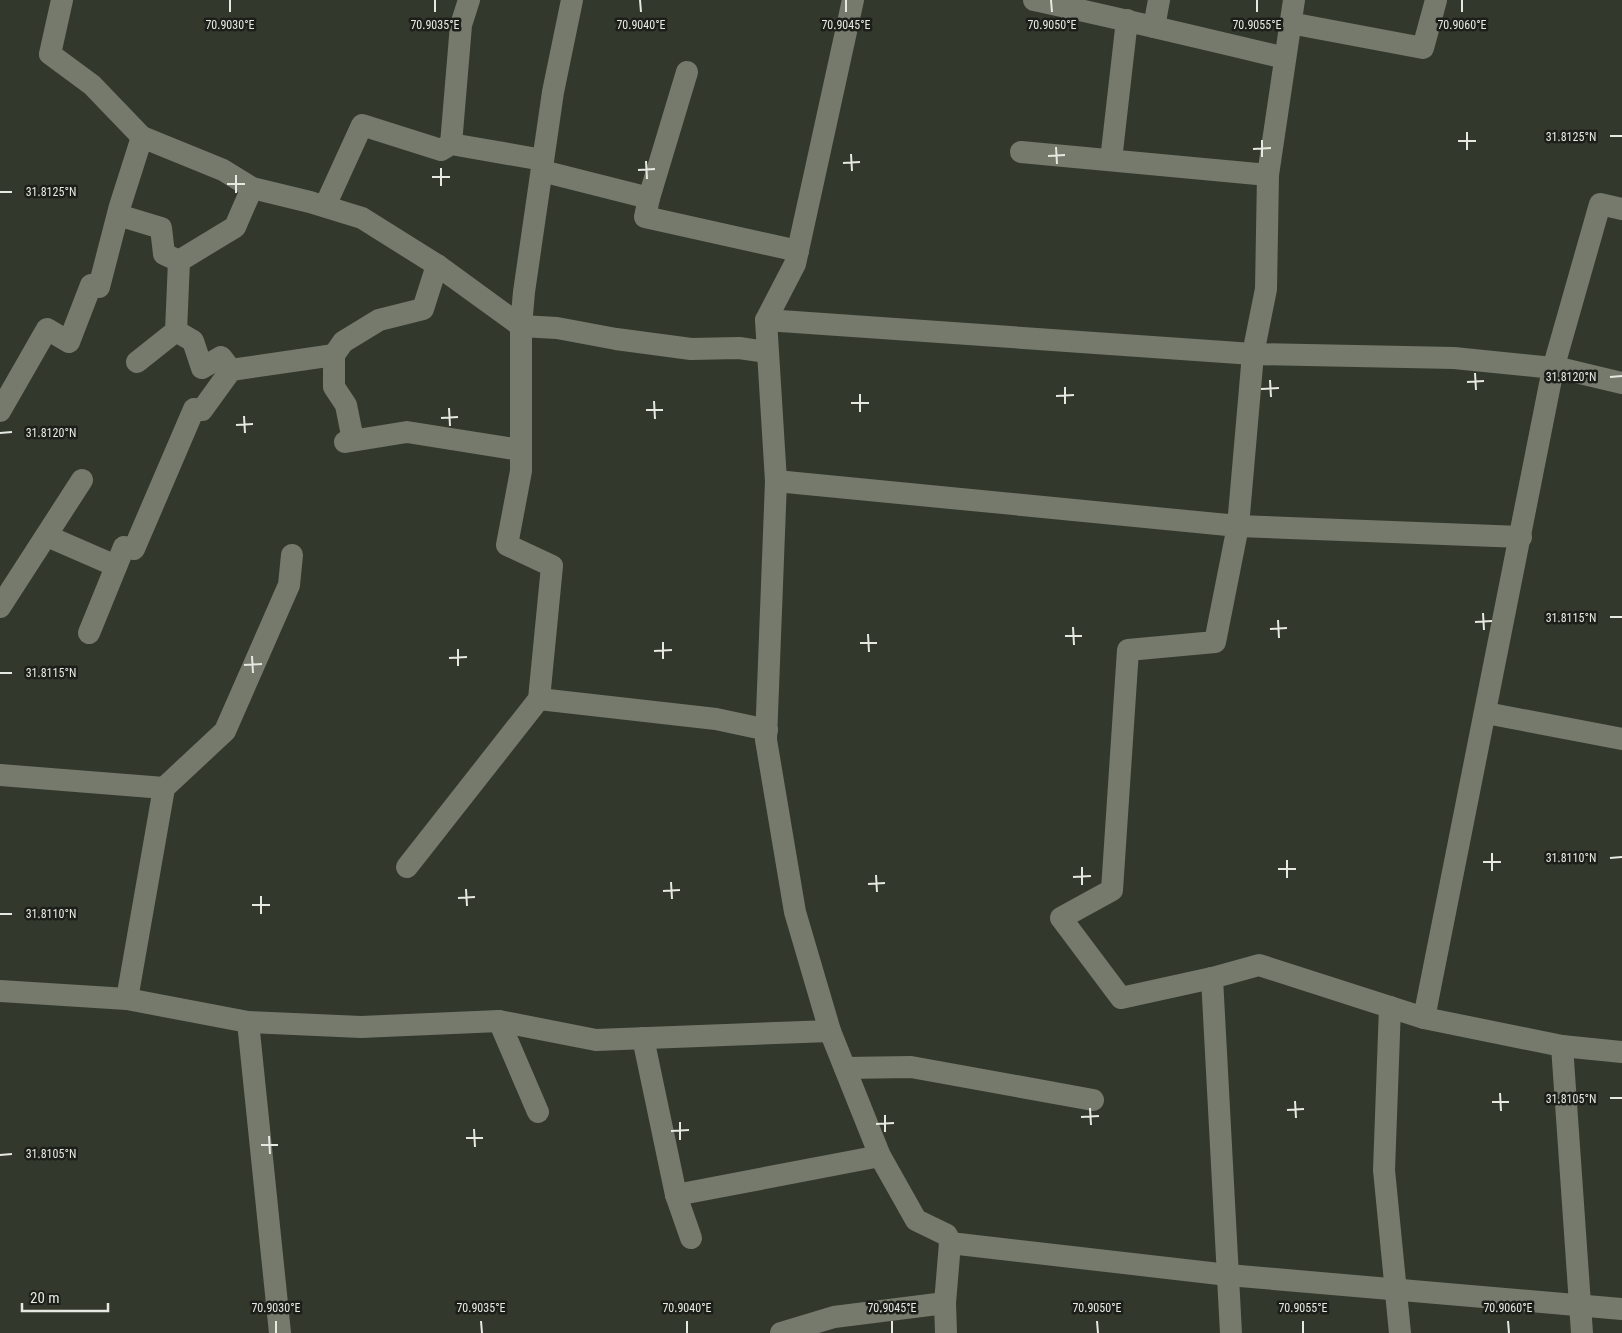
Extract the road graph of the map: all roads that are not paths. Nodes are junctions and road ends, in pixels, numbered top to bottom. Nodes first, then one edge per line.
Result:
1 (62, 0) edge
2 (469, 0) edge
3 (572, 0) edge
4 (854, 0) edge
5 (1034, 0) edge
6 (1159, 0) edge
7 (1294, 0) edge
8 (1436, 0) edge
9 (1127, 20) junction
10 (1290, 23) junction
11 (1154, 28) junction
12 (1285, 58) junction
13 (687, 72) dead end
14 (142, 137) junction
15 (451, 144) junction
16 (1021, 152) dead end
17 (1111, 160) junction
18 (543, 165) junction
19 (1268, 176) junction
20 (252, 188) junction
21 (649, 198) junction
22 (325, 206) junction
23 (1622, 209) edge
24 (118, 215) junction
25 (798, 251) junction
26 (179, 261) junction
27 (437, 265) junction
28 (766, 320) junction
29 (521, 326) junction
30 (176, 331) junction
31 (767, 352) junction
32 (1253, 354) junction
33 (334, 355) junction
34 (137, 362) dead end
35 (1553, 368) junction
36 (231, 370) junction
37 (1622, 383) edge
38 (0, 411) edge
39 (520, 450) junction
40 (82, 480) dead end
41 (776, 481) junction
42 (1238, 526) junction
43 (47, 536) junction
44 (1521, 537) junction
45 (292, 554) dead end
46 (116, 566) junction
47 (0, 606) edge
48 (89, 633) dead end
49 (539, 699) junction
50 (1486, 714) junction
51 (767, 730) junction
52 (1622, 739) edge
53 (0, 775) edge
54 (164, 788) junction
55 (407, 867) dead end
56 (1212, 978) junction
57 (0, 991) edge
58 (127, 999) junction
59 (1390, 1007) junction
60 (1424, 1018) junction
61 (499, 1021) junction
62 (248, 1022) junction
63 (830, 1031) junction
64 (643, 1038) junction
65 (1562, 1046) junction
66 (1622, 1052) edge
67 (845, 1068) junction
68 (1093, 1100) dead end
69 (538, 1112) dead end
70 (880, 1156) junction
71 (676, 1195) junction
72 (691, 1238) dead end
73 (950, 1243) junction
74 (1228, 1275) junction
75 (1396, 1289) junction
76 (945, 1303) junction
77 (1580, 1306) junction
78 (1622, 1309) edge
79 (280, 1333) edge
80 (780, 1333) edge
81 (946, 1333) edge
82 (1231, 1333) edge
83 (1400, 1333) edge
84 (1582, 1333) edge

1 - 14 street
2 - 15 street
3 - 18 street
4 - 25 street
5 - 9 street
6 - 11 street
7 - 10 street
8 - 10 street
9 - 11 street
9 - 17 street
10 - 12 street
11 - 12 street
12 - 19 street
13 - 21 street
14 - 20 street
14 - 24 street
15 - 18 street
15 - 22 street
16 - 17 street
17 - 19 street
18 - 21 street
18 - 29 street
19 - 32 street
20 - 22 street
20 - 26 street
21 - 25 street
22 - 27 street
23 - 35 street
24 - 26 street
24 - 38 street
25 - 28 street
26 - 30 street
27 - 29 street
27 - 33 street
28 - 31 street
28 - 32 street
29 - 31 street
29 - 39 street
30 - 34 street
30 - 36 street
31 - 41 street
32 - 35 street
32 - 42 street
33 - 36 street
33 - 39 street
35 - 37 street
35 - 44 street
36 - 46 street
39 - 49 street
40 - 43 street
41 - 42 street
41 - 51 street
42 - 44 street
42 - 56 street
43 - 46 street
43 - 47 street
44 - 50 street
45 - 54 street
46 - 48 street
49 - 51 street
49 - 55 street
50 - 52 street
50 - 60 street
51 - 63 street
53 - 54 street
54 - 58 street
56 - 59 street
56 - 74 street
57 - 58 street
58 - 62 street
59 - 60 street
59 - 75 street
60 - 65 street
61 - 62 street
61 - 64 street
61 - 69 street
62 - 79 street
63 - 64 street
63 - 67 street
64 - 71 street
65 - 66 street
65 - 77 street
67 - 68 street
67 - 70 street
70 - 71 street
70 - 73 street
71 - 72 street
73 - 74 street
73 - 76 street
74 - 75 street
74 - 82 street
75 - 77 street
75 - 83 street
76 - 80 street
76 - 81 street
77 - 78 street
77 - 84 street

